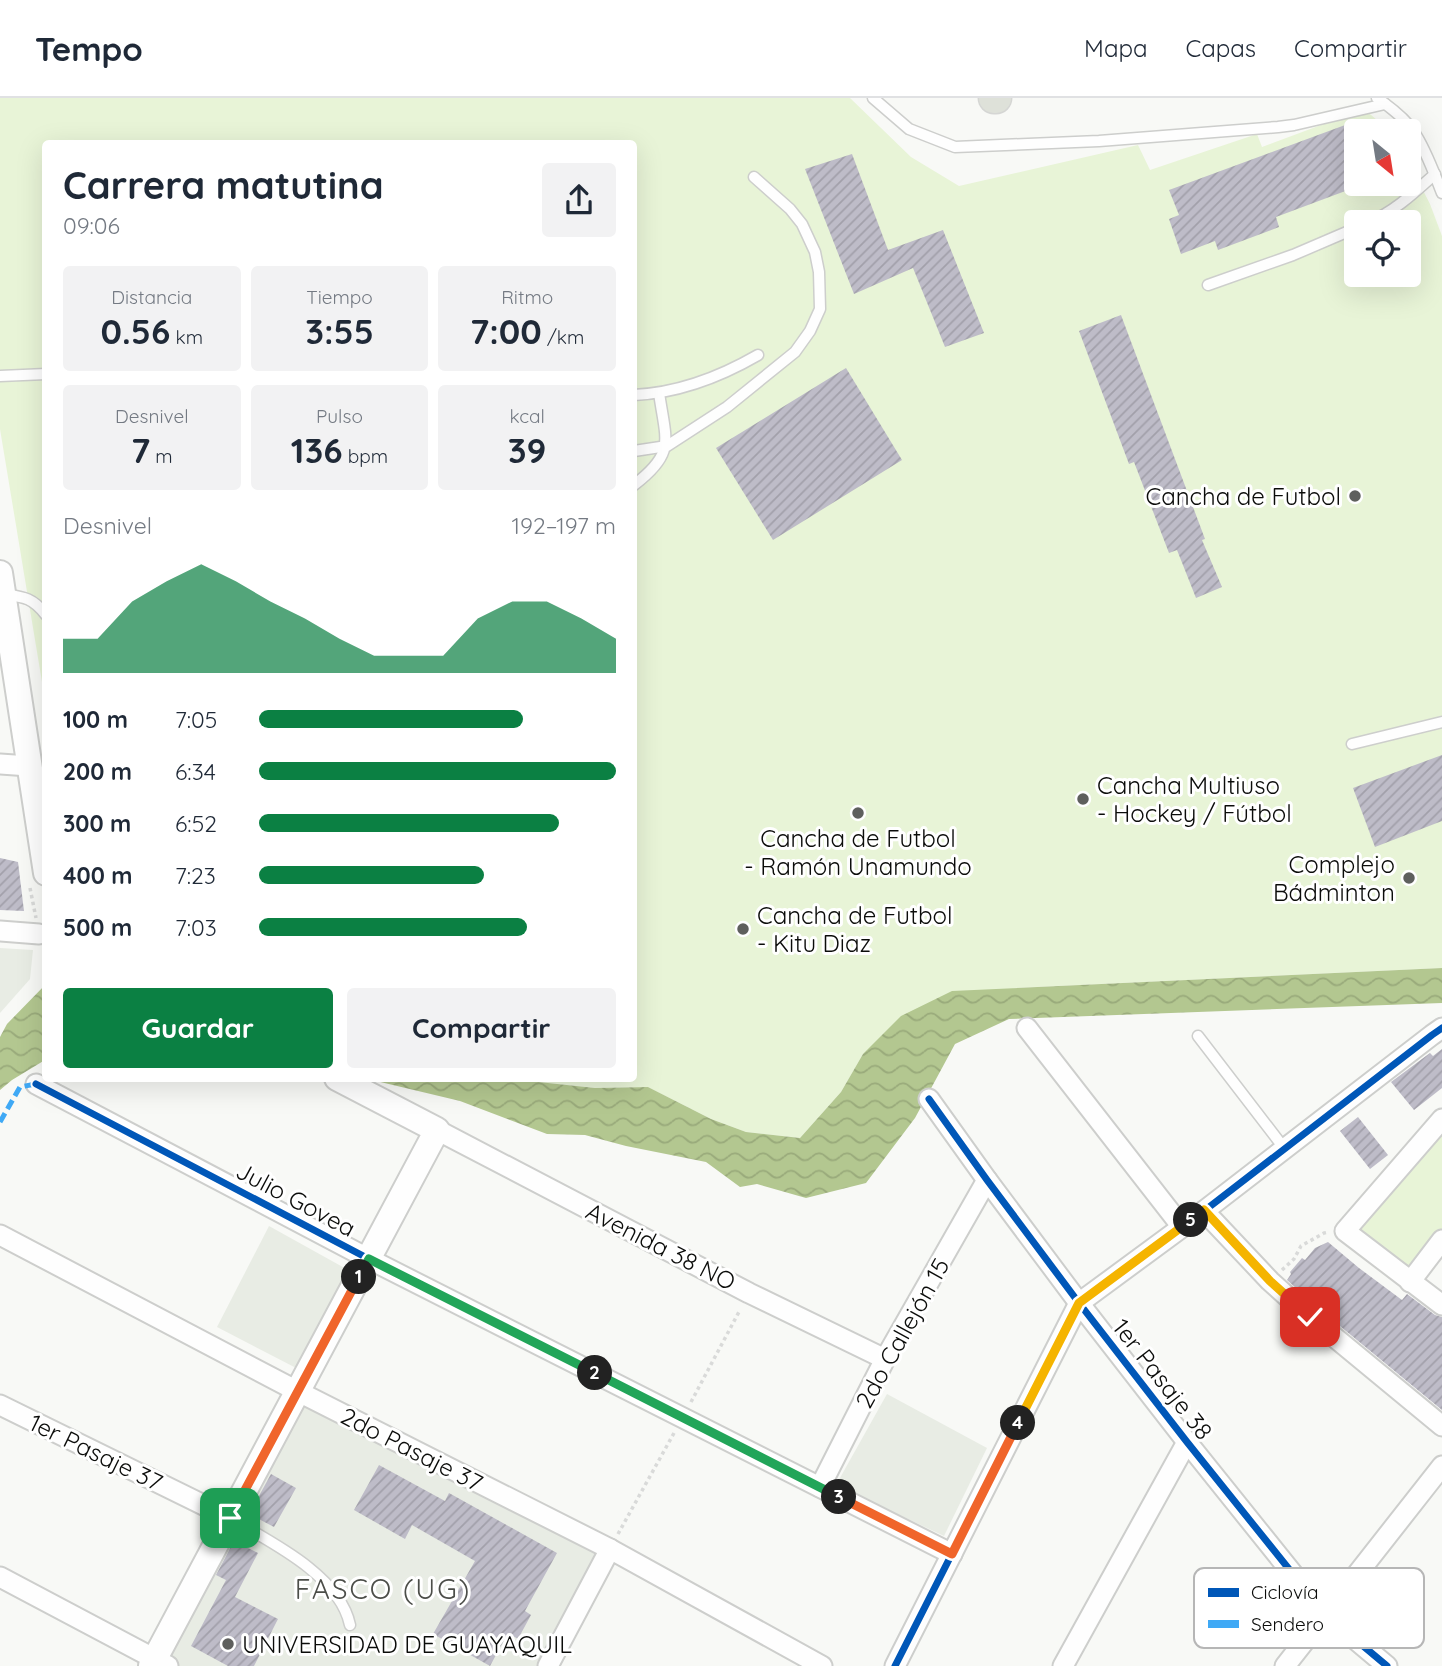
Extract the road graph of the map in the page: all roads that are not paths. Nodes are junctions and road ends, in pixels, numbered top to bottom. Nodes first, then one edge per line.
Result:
1 (873, 98) edge
2 (1381, 101) edge
3 (1435, 174) junction
4 (754, 177) dead end
5 (1442, 193) edge
6 (1391, 210) edge
7 (1344, 233) edge
8 (1208, 285) dead end
9 (758, 355) dead end
10 (42, 374) edge
11 (0, 376) edge
12 (659, 393) junction
13 (637, 395) edge
14 (667, 446) junction
15 (637, 451) edge
16 (637, 482) edge
17 (1, 583) edge
18 (42, 611) edge
19 (1442, 722) edge
20 (1352, 744) dead end
21 (0, 764) edge
22 (35, 765) junction
23 (42, 834) edge
24 (0, 931) edge
25 (39, 934) dead end
26 (1027, 1028) dead end
27 (1442, 1028) edge
28 (1198, 1036) dead end
29 (345, 1082) edge
30 (36, 1084) dead end
31 (929, 1099) dead end
32 (1442, 1119) edge
33 (437, 1130) junction
34 (1284, 1148) junction
35 (987, 1180) junction
36 (1204, 1210) junction
37 (1182, 1227) junction
38 (0, 1235) edge
39 (1442, 1240) edge
40 (369, 1259) junction
41 (1410, 1282) junction
42 (1079, 1303) junction
43 (1442, 1305) edge
44 (885, 1359) junction
45 (297, 1391) junction
46 (0, 1405) edge
47 (1442, 1426) edge
48 (1187, 1442) junction
49 (1442, 1466) edge
50 (820, 1487) junction
51 (230, 1518) junction
52 (610, 1549) junction
53 (952, 1554) junction
54 (1288, 1568) edge
55 (1361, 1568) edge
56 (0, 1577) edge
57 (350, 1625) dead end
58 (1299, 1648) edge
59 (1366, 1648) edge
60 (158, 1664) edge
61 (548, 1666) edge
62 (822, 1666) edge
63 (895, 1666) edge
64 (1063, 1666) edge
65 (1285, 1666) edge
66 (1387, 1666) edge

1 - 2 lane
2 - 3 lane
3 - 5 lane
3 - 6 lane
4 - 14 lane
7 - 8 lane
9 - 12 lane
10 - 11 lane
12 - 13 lane
12 - 14 lane
14 - 15 lane
14 - 16 lane
17 - 18 lane
17 - 22 street
19 - 20 lane
21 - 22 street
22 - 23 street
24 - 25 street
26 - 37 street
27 - 34 street
28 - 34 lane
29 - 33 street
30 - 40 street, Julio Govea
31 - 35 street, 1er Pasaje 38
32 - 41 street
33 - 40 street
33 - 44 street, Avenida 38 NO
34 - 36 street
35 - 42 street, 1er Pasaje 38
35 - 44 street, 2do Callejón 15
36 - 37 street
36 - 47 street
37 - 42 street
38 - 45 street, 2do Pasaje 37
39 - 41 street
40 - 45 street
40 - 50 street, Julio Govea
41 - 43 street
42 - 48 street, 1er Pasaje 38
42 - 53 street
44 - 50 street, 2do Callejón 15
45 - 51 street
45 - 52 street, 2do Pasaje 37
46 - 51 street, 1er Pasaje 37
48 - 54 street, 1er Pasaje 38
48 - 64 street
49 - 55 street
50 - 53 street, Julio Govea
51 - 57 lane
51 - 60 street
52 - 61 street
52 - 62 street, 2do Pasaje 37
53 - 63 street
56 - 60 street
58 - 65 street
59 - 66 street, 1er Pasaje 38

